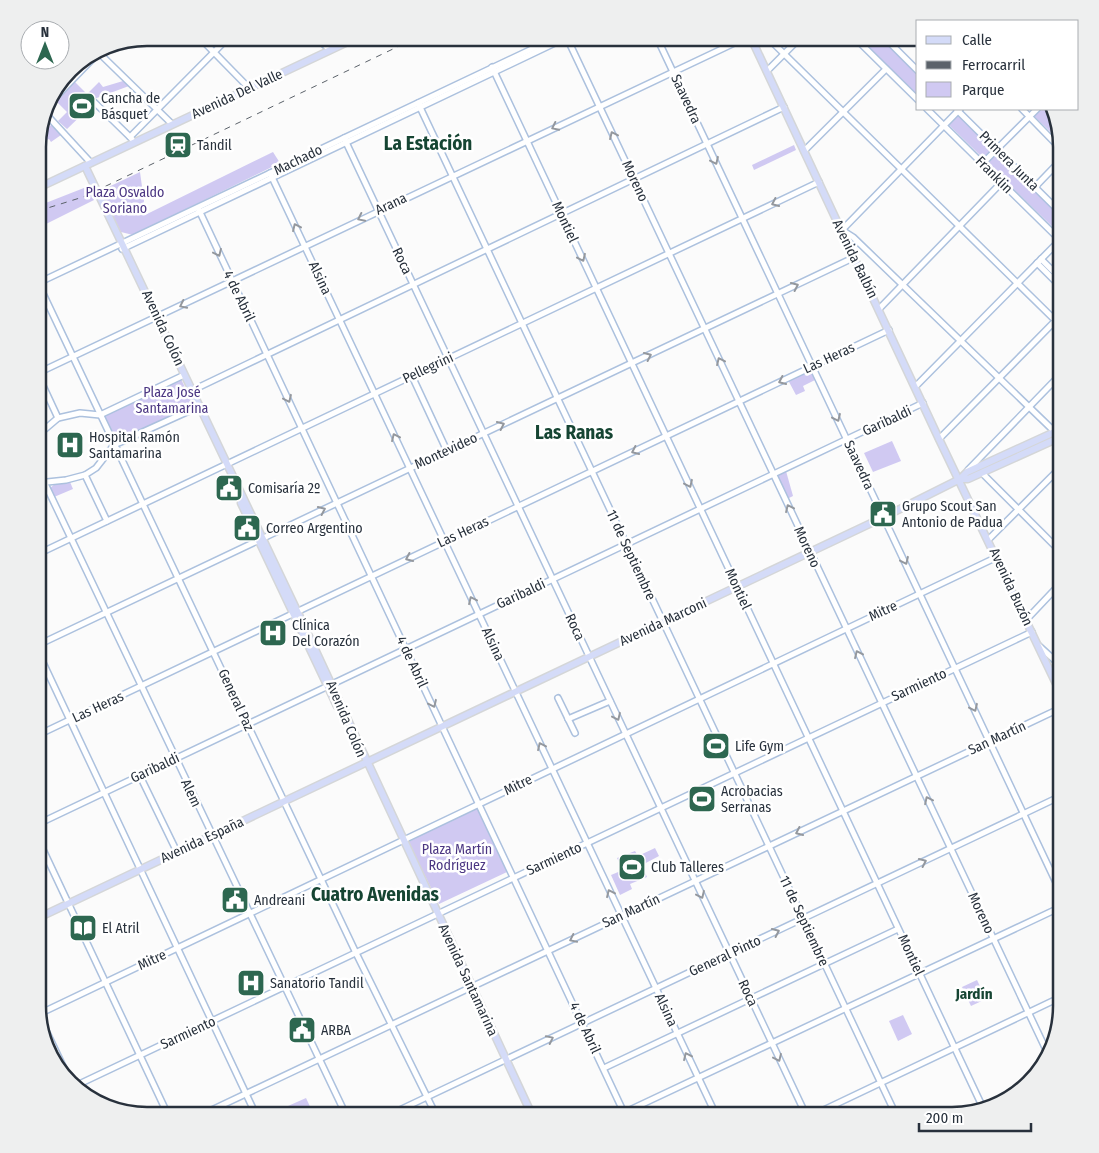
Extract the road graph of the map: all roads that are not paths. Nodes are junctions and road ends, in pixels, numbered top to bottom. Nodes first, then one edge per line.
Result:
1 (208, 46) edge
2 (220, 46) edge
3 (326, 46) edge
4 (339, 46) edge
5 (548, 46) edge
6 (571, 46) edge
7 (661, 46) edge
8 (727, 46) edge
9 (756, 46) edge
10 (776, 46) edge
11 (792, 46) edge
12 (863, 46) edge
13 (893, 46) edge
14 (330, 50) junction
15 (214, 52) junction
16 (784, 54) junction
17 (103, 57) edge
18 (916, 68) edge
19 (886, 69) junction
20 (493, 70) junction
21 (673, 70) junction
22 (767, 71) junction
23 (249, 88) junction
24 (916, 98) edge
25 (91, 99) dead end
26 (420, 105) junction
27 (599, 105) junction
28 (784, 107) junction
29 (156, 109) junction
30 (928, 110) edge
31 (957, 110) edge
32 (959, 110) edge
33 (1023, 110) edge
34 (1035, 110) edge
35 (844, 112) junction
36 (1029, 116) junction
37 (50, 120) edge
38 (172, 124) junction
39 (944, 125) junction
40 (1052, 139) edge
41 (132, 140) junction
42 (345, 141) junction
43 (526, 141) junction
44 (708, 144) junction
45 (997, 149) junction
46 (804, 152) junction
47 (982, 164) junction
48 (88, 165) junction
49 (901, 168) junction
50 (1053, 169) edge
51 (452, 175) junction
52 (271, 176) junction
53 (634, 179) junction
54 (819, 182) junction
55 (1002, 182) junction
56 (46, 184) edge
57 (1036, 187) junction
58 (1053, 204) edge
59 (199, 210) junction
60 (378, 210) junction
61 (562, 214) junction
62 (743, 219) junction
63 (960, 226) junction
64 (842, 230) junction
65 (1053, 232) edge
66 (123, 246) junction
67 (304, 246) junction
68 (1053, 248) edge
69 (487, 249) junction
70 (669, 254) junction
71 (855, 257) junction
72 (1039, 261) junction
73 (1053, 272) edge
74 (1053, 277) edge
75 (46, 280) edge
76 (231, 281) junction
77 (1018, 283) junction
78 (413, 284) junction
79 (903, 284) junction
80 (596, 288) junction
81 (778, 294) junction
82 (46, 301) edge
83 (879, 309) junction
84 (1053, 317) edge
85 (156, 318) junction
86 (340, 320) junction
87 (1053, 323) edge
88 (522, 324) junction
89 (704, 329) junction
90 (889, 330) junction
91 (961, 341) junction
92 (267, 354) junction
93 (72, 358) junction
94 (448, 359) junction
95 (632, 363) junction
96 (813, 366) junction
97 (46, 370) edge
98 (182, 376) junction
99 (412, 376) junction
100 (999, 379) junction
101 (1053, 383) edge
102 (915, 388) junction
103 (193, 390) junction
104 (46, 392) edge
105 (374, 394) junction
106 (558, 398) junction
107 (739, 401) junction
108 (923, 403) junction
109 (198, 406) junction
110 (1028, 408) junction
111 (100, 415) junction
112 (58, 418) junction
113 (46, 428) edge
114 (302, 428) junction
115 (1053, 429) edge
116 (484, 433) junction
117 (666, 436) junction
118 (1053, 438) edge
119 (1053, 438) edge
120 (939, 439) junction
121 (847, 440) junction
122 (114, 445) junction
123 (447, 450) junction
124 (226, 465) junction
125 (410, 468) junction
126 (592, 471) junction
127 (966, 472) junction
128 (982, 473) junction
129 (85, 475) junction
130 (773, 475) junction
131 (1053, 476) edge
132 (960, 480) junction
133 (46, 482) edge
134 (46, 492) edge
135 (337, 503) junction
136 (142, 504) junction
137 (518, 506) junction
138 (701, 509) junction
139 (1019, 510) junction
140 (884, 517) junction
141 (107, 521) junction
142 (70, 539) junction
143 (261, 539) junction
144 (988, 540) junction
145 (444, 542) junction
146 (1053, 543) edge
147 (626, 544) junction
148 (46, 550) edge
149 (810, 552) junction
150 (997, 557) junction
151 (372, 576) junction
152 (178, 578) junction
153 (553, 580) junction
154 (737, 586) junction
155 (1053, 592) edge
156 (920, 594) junction
157 (295, 612) junction
158 (106, 613) junction
159 (479, 614) junction
160 (1026, 620) junction
161 (663, 622) junction
162 (846, 629) junction
163 (1032, 632) junction
164 (46, 641) edge
165 (1038, 644) junction
166 (406, 649) junction
167 (213, 652) junction
168 (589, 657) junction
169 (1053, 658) edge
170 (774, 664) junction
171 (955, 668) junction
172 (46, 669) edge
173 (1053, 675) edge
174 (140, 686) junction
175 (330, 686) junction
176 (515, 692) junction
177 (558, 698) dead end
178 (699, 699) junction
179 (610, 701) junction
180 (882, 703) junction
181 (1053, 712) edge
182 (70, 720) junction
183 (568, 720) junction
184 (247, 725) junction
185 (443, 726) junction
186 (46, 731) edge
187 (575, 733) dead end
188 (626, 734) junction
189 (808, 738) junction
190 (990, 742) junction
191 (175, 759) junction
192 (366, 762) junction
193 (552, 769) junction
194 (734, 773) junction
195 (140, 776) junction
196 (916, 777) junction
197 (104, 793) junction
198 (1053, 800) edge
199 (284, 801) junction
200 (480, 804) junction
201 (660, 808) junction
202 (843, 812) junction
203 (1024, 814) junction
204 (46, 820) edge
205 (212, 836) junction
206 (403, 840) junction
207 (587, 843) junction
208 (769, 846) junction
209 (951, 849) junction
210 (177, 852) junction
211 (46, 856) edge
212 (140, 870) junction
213 (1053, 874) edge
214 (515, 878) junction
215 (321, 879) junction
216 (694, 881) junction
217 (877, 884) junction
218 (68, 904) junction
219 (1053, 912) edge
220 (46, 914) edge
221 (248, 914) junction
222 (438, 914) junction
223 (621, 916) junction
224 (803, 920) junction
225 (898, 929) junction
226 (994, 940) junction
227 (177, 948) junction
228 (548, 950) junction
229 (356, 953) junction
230 (729, 954) junction
231 (824, 964) junction
232 (920, 974) junction
233 (105, 982) junction
234 (284, 987) junction
235 (472, 987) junction
236 (656, 988) junction
237 (751, 999) junction
238 (1053, 1001) edge
239 (846, 1009) junction
240 (46, 1010) edge
241 (1029, 1013) junction
242 (212, 1021) junction
243 (583, 1023) junction
244 (391, 1026) junction
245 (677, 1034) junction
246 (772, 1044) junction
247 (1044, 1046) edge
248 (955, 1048) junction
249 (140, 1056) junction
250 (319, 1060) junction
251 (506, 1060) junction
252 (604, 1068) junction
253 (698, 1078) junction
254 (82, 1083) edge
255 (881, 1083) junction
256 (246, 1094) junction
257 (427, 1097) junction
258 (980, 1102) edge
259 (164, 1107) edge
260 (219, 1107) edge
261 (252, 1107) edge
262 (342, 1107) edge
263 (407, 1107) edge
264 (432, 1107) edge
265 (528, 1107) edge
266 (620, 1107) edge
267 (639, 1107) edge
268 (712, 1107) edge
269 (802, 1107) edge
270 (832, 1107) edge
271 (892, 1107) edge

1 - 15 street
2 - 15 street
3 - 14 street
4 - 14 main road, Avenida Del Valle
5 - 20 street, Machado
6 - 27 street, Moreno
7 - 21 street, Saavedra
8 - 21 street, Arana
9 - 22 main road, Avenida Balbín
10 - 16 street
11 - 16 street
12 - 19 street
13 - 18 street
14 - 23 main road, Avenida Del Valle
15 - 23 street
15 - 29 street
16 - 22 street
16 - 35 street
17 - 29 street
19 - 24 street
19 - 35 street
20 - 26 street, Machado
20 - 43 street, Montiel
21 - 27 street, Arana
21 - 44 street, Saavedra
22 - 28 main road, Avenida Balbín
23 - 38 main road, Avenida Del Valle
25 - 41 street
26 - 42 street, Machado
26 - 51 street, 11 de Septiembre
27 -> 43 street, Arana
53 -> 27 street, Moreno
28 - 44 street
28 - 46 main road, Avenida Balbín
29 - 38 street
29 - 41 street
30 - 39 street, Franklin
31 - 39 street
32 - 45 street, Primera Junta
33 - 36 street
34 - 36 street
35 - 46 street
35 - 49 street
36 - 40 street
36 - 45 street
37 - 48 street
38 - 41 main road, Avenida Del Valle
39 - 47 street, Franklin
39 - 49 street
41 - 48 main road, Avenida Del Valle
42 - 52 street, Machado
42 - 60 street, Roca
43 - 51 street, Arana
43 - 61 street, Montiel
44 - 53 street
44 -> 62 street, Saavedra
45 - 47 street
45 - 57 street, Primera Junta
46 - 54 main road, Avenida Balbín
47 - 55 street, Franklin
48 - 56 main road, Avenida Del Valle
48 - 66 main road, Avenida Colón
49 - 63 street
49 - 64 street
50 - 57 street
51 - 60 street, Arana
51 - 69 street, 11 de Septiembre
52 - 59 street, Machado
67 -> 52 street, Alsina
53 - 61 street
53 - 70 street, Moreno
54 -> 62 street, Pellegrini
54 - 64 main road, Avenida Balbín
55 - 63 street
55 - 65 street, Franklin
57 - 58 street, Primera Junta
59 - 66 street, Machado
59 -> 76 street, 4 de Abril
60 -> 67 street, Arana
60 - 78 street, Roca
61 - 69 street
61 -> 80 street, Montiel
62 - 70 street, Pellegrini
62 - 81 street, Saavedra
63 - 77 street
63 - 79 street
64 - 71 main road, Avenida Balbín
64 - 79 street
66 - 75 street, Machado
66 - 85 main road, Avenida Colón
67 - 76 street, Arana
67 - 86 street, Alsina
68 - 72 street
69 - 78 street
69 - 88 street, 11 de Septiembre
70 - 80 street, Pellegrini
70 - 89 street, Moreno
81 -> 71 street, Montevideo
71 - 83 main road, Avenida Balbín
72 - 73 street
72 - 74 street
72 - 77 street
76 -> 85 street, Arana
76 - 92 street, 4 de Abril
77 - 84 street
77 - 91 street
78 - 86 street
78 - 94 street, Roca
79 - 83 street
79 - 91 street
80 - 88 street, Pellegrini
80 - 95 street, Montiel
81 - 89 street, Montevideo
81 - 96 street, Saavedra
82 - 93 street, General Paz
83 - 90 main road, Avenida Balbín
85 - 93 street, Arana
85 - 98 main road, Avenida Colón
85 - 103 main road, Avenida Colón
86 - 92 street
86 - 105 street, Alsina
87 - 100 street
88 - 94 street, Pellegrini
88 - 106 street, 11 de Septiembre
95 -> 89 street, Montevideo
107 -> 89 street, Moreno
90 - 96 street, Las Heras
90 - 102 main road, Avenida Balbín
91 - 100 street
91 - 102 street
92 - 103 street
92 -> 114 street, 4 de Abril
93 - 97 street, Arana
93 - 111 street, General Paz
94 - 99 street, Pellegrini
94 - 116 street, Roca
95 - 106 street, Montevideo
95 - 117 street, Montiel
96 -> 107 street, Las Heras
96 -> 121 street, Saavedra
98 - 109 main road, Avenida Colón
98 - 111 street
99 - 105 street, Pellegrini
99 - 123 street
100 - 110 street
100 - 120 street
101 - 110 street
102 - 108 main road, Avenida Balbín
103 - 109 main road, Avenida Colón
104 - 112 street
105 - 114 street, Pellegrini
125 -> 105 street, Alsina
116 -> 106 street, Montevideo
106 - 126 street, 11 de Septiembre
107 - 117 street, Las Heras
107 - 130 street, Moreno
108 - 120 main road, Avenida Balbín
108 - 121 street, Garibaldi
109 - 122 street
109 - 124 main road, Avenida Colón
110 - 115 street
110 - 127 street
111 - 112 street
111 - 122 street, General Paz
112 - 113 street
114 - 124 street, Pellegrini
114 - 135 street, 4 de Abril
116 - 123 street, Montevideo
116 - 137 street, Roca
117 -> 126 street, Las Heras
117 -> 138 street, Montiel
118 - 127 main road
119 - 128 main road, Avenida Marconi
120 - 132 main road, Avenida Balbín
121 - 130 street, Garibaldi
121 - 140 street, Saavedra
122 - 129 street
122 - 136 street, General Paz
123 - 125 street, Montevideo
124 - 136 street, Pellegrini
124 - 143 main road, Avenida Colón
125 - 135 street, Montevideo
125 - 145 street, Alsina
126 - 137 street, Las Heras
126 - 147 street, 11 de Septiembre
127 - 132 main road
128 - 132 main road, Avenida Marconi
128 - 139 street
129 - 133 street
129 - 141 street
130 - 138 street, Garibaldi
149 -> 130 street, Moreno
131 - 139 street
132 - 140 main road, Avenida Marconi
132 - 144 main road, Avenida Buzón
134 - 142 street, Alem
143 -> 135 street, Montevideo
135 - 151 street, 4 de Abril
136 - 141 street, Pellegrini
136 - 152 street, General Paz
137 - 145 street, Las Heras
137 - 153 street, Roca
138 - 147 street, Garibaldi
138 - 154 street, Montiel
139 - 144 street
139 - 146 street
140 - 149 main road, Avenida Marconi
140 -> 156 street, Saavedra
141 - 142 street, Pellegrini
142 - 148 street, Pellegrini
142 - 158 street, Alem
143 - 152 street, Montevideo
143 - 157 main road, Avenida Colón
144 - 150 main road, Avenida Buzón
145 -> 151 street, Las Heras
159 -> 145 street, Alsina
147 - 153 street, Garibaldi
147 - 161 street, 11 de Septiembre
149 - 154 main road, Avenida Marconi
149 - 162 street, Moreno
150 - 156 street, Mitre
150 - 160 main road, Avenida Buzón
151 - 157 street, Las Heras
151 - 166 street, 4 de Abril
152 - 158 street, Montevideo
152 - 167 street, General Paz
153 - 159 street, Garibaldi
153 - 168 street, Roca
154 - 161 main road, Avenida Marconi
154 - 170 street, Montiel
155 - 160 street
156 - 162 street, Mitre
156 - 171 street, Saavedra
157 - 167 street, Las Heras
157 - 175 main road, Avenida Colón
158 - 164 street, Montevideo
158 - 174 street, Alem
159 - 166 street, Garibaldi
159 - 176 street, Alsina
160 - 163 main road, Avenida Buzón
161 - 168 main road, Avenida Marconi
161 - 178 street, 11 de Septiembre
162 - 170 street, Mitre
180 -> 162 street, Moreno
163 - 165 main road, Avenida Buzón
163 - 171 street, Sarmiento
165 - 169 street
165 - 173 main road, Avenida Buzón
166 - 175 street, Garibaldi
166 -> 185 street, 4 de Abril
167 - 174 street, Las Heras
167 - 184 street, General Paz
168 - 176 main road, Avenida Marconi
168 - 179 street, Roca
170 - 178 street, Mitre
170 - 189 street, Montiel
171 - 180 street, Sarmiento
171 -> 190 street, Saavedra
172 - 182 street
174 - 182 street, Las Heras
174 - 191 street, Alem
175 - 184 street, Garibaldi
175 - 192 main road, Avenida Colón
176 - 185 main road, Avenida Marconi
193 -> 176 street, Alsina
177 - 183 street
178 - 188 street, Mitre
178 - 194 street, 11 de Septiembre
179 - 183 street
179 -> 188 street, Roca
180 - 189 street, Sarmiento
180 - 196 street, Moreno
181 - 190 street, San Martín
182 - 186 street, Las Heras
182 - 197 street
183 - 187 street
184 - 191 street, Garibaldi
184 - 199 street, General Paz
185 - 192 main road, Avenida Marconi
185 - 200 street, 4 de Abril
188 - 193 street, Mitre
188 - 201 street, Roca
189 - 194 street, Sarmiento
189 - 202 street, Montiel
190 - 196 street, San Martín
190 - 203 street, Saavedra
191 - 195 street, Garibaldi
191 - 205 street, Alem
192 - 199 main road, Avenida España
192 - 206 main road, Avenida Santamarina
193 - 200 street, Mitre
193 - 207 street, Alsina
194 - 201 street, Sarmiento
194 - 208 street, 11 de Septiembre
195 - 197 street, Garibaldi
195 - 210 street
196 - 202 street, San Martín
209 -> 196 street, Moreno
197 - 204 street, Garibaldi
197 - 212 street
198 - 203 street, General Pinto
199 - 205 main road, Avenida España
199 - 215 street, General Paz
200 - 206 street, Mitre
200 - 214 street, 4 de Abril
201 - 207 street, Sarmiento
201 - 216 street, Roca
202 -> 208 street, San Martín
202 - 217 street, Montiel
203 - 209 street, General Pinto
203 - 213 street, Saavedra
205 - 210 main road, Avenida España
205 - 221 street, Alem
206 - 215 street, Mitre
206 - 222 main road, Avenida Santamarina
207 - 214 street, Sarmiento
223 -> 207 street, Alsina
208 - 216 street, San Martín
208 - 224 street, 11 de Septiembre
217 -> 209 street, General Pinto
209 - 226 street, Moreno
210 - 212 main road, Avenida España
211 - 218 street
212 - 218 main road, Avenida España
212 - 227 street
214 - 222 street, Sarmiento
214 - 228 street, 4 de Abril
215 - 221 street, Mitre
215 - 229 street, General Paz
216 - 223 street, San Martín
216 -> 230 street, Roca
217 - 224 street, General Pinto
217 - 225 street, Montiel
218 - 220 main road, Avenida España
218 - 233 street
219 - 226 street
221 - 227 street, Mitre
221 - 234 street, Alem
222 - 229 street, Sarmiento
222 - 235 main road, Avenida Santamarina
223 -> 228 street, San Martín
223 - 236 street, Alsina
230 -> 224 street, General Pinto
224 - 231 street, 11 de Septiembre
225 - 231 street
225 - 232 street, Montiel
226 - 232 street
226 - 241 street, Moreno
227 - 233 street, Mitre
227 - 242 street
228 - 235 street, San Martín
228 - 243 street, 4 de Abril
229 - 234 street, Sarmiento
229 - 244 street, General Paz
230 - 236 street, General Pinto
230 - 237 street, Roca
231 - 237 street
231 - 239 street, 11 de Septiembre
232 - 239 street
232 - 248 street, Montiel
233 - 240 street, Mitre
233 - 249 street
234 - 242 street, Sarmiento
234 - 250 street, Alem
235 - 244 street, San Martín
235 - 251 main road, Avenida Santamarina
236 - 243 street, General Pinto
236 - 245 street, Alsina
237 - 245 street
237 - 246 street, Roca
238 - 241 street
239 - 246 street
239 - 255 street, 11 de Septiembre
241 - 247 street, Moreno
241 - 248 street
242 - 249 street, Sarmiento
242 - 256 street
251 -> 243 street, General Pinto
243 - 252 street, 4 de Abril
244 - 250 street, San Martín
244 - 257 street, General Paz
245 - 252 street
253 -> 245 street, Alsina
246 - 253 street
246 -> 269 street, Roca
248 - 255 street
248 - 258 street, Montiel
249 - 254 street, Sarmiento
249 - 259 street
250 - 256 street, San Martín
250 - 262 street, Alem
251 - 257 street, General Pinto
251 - 265 main road, Avenida Santamarina
252 - 266 street, 4 de Abril
253 - 267 street
253 - 268 street, Alsina
255 - 270 street
255 - 271 street, 11 de Septiembre
256 - 260 street, San Martín
256 - 261 street
257 - 263 street, General Pinto
257 - 264 street, General Paz

